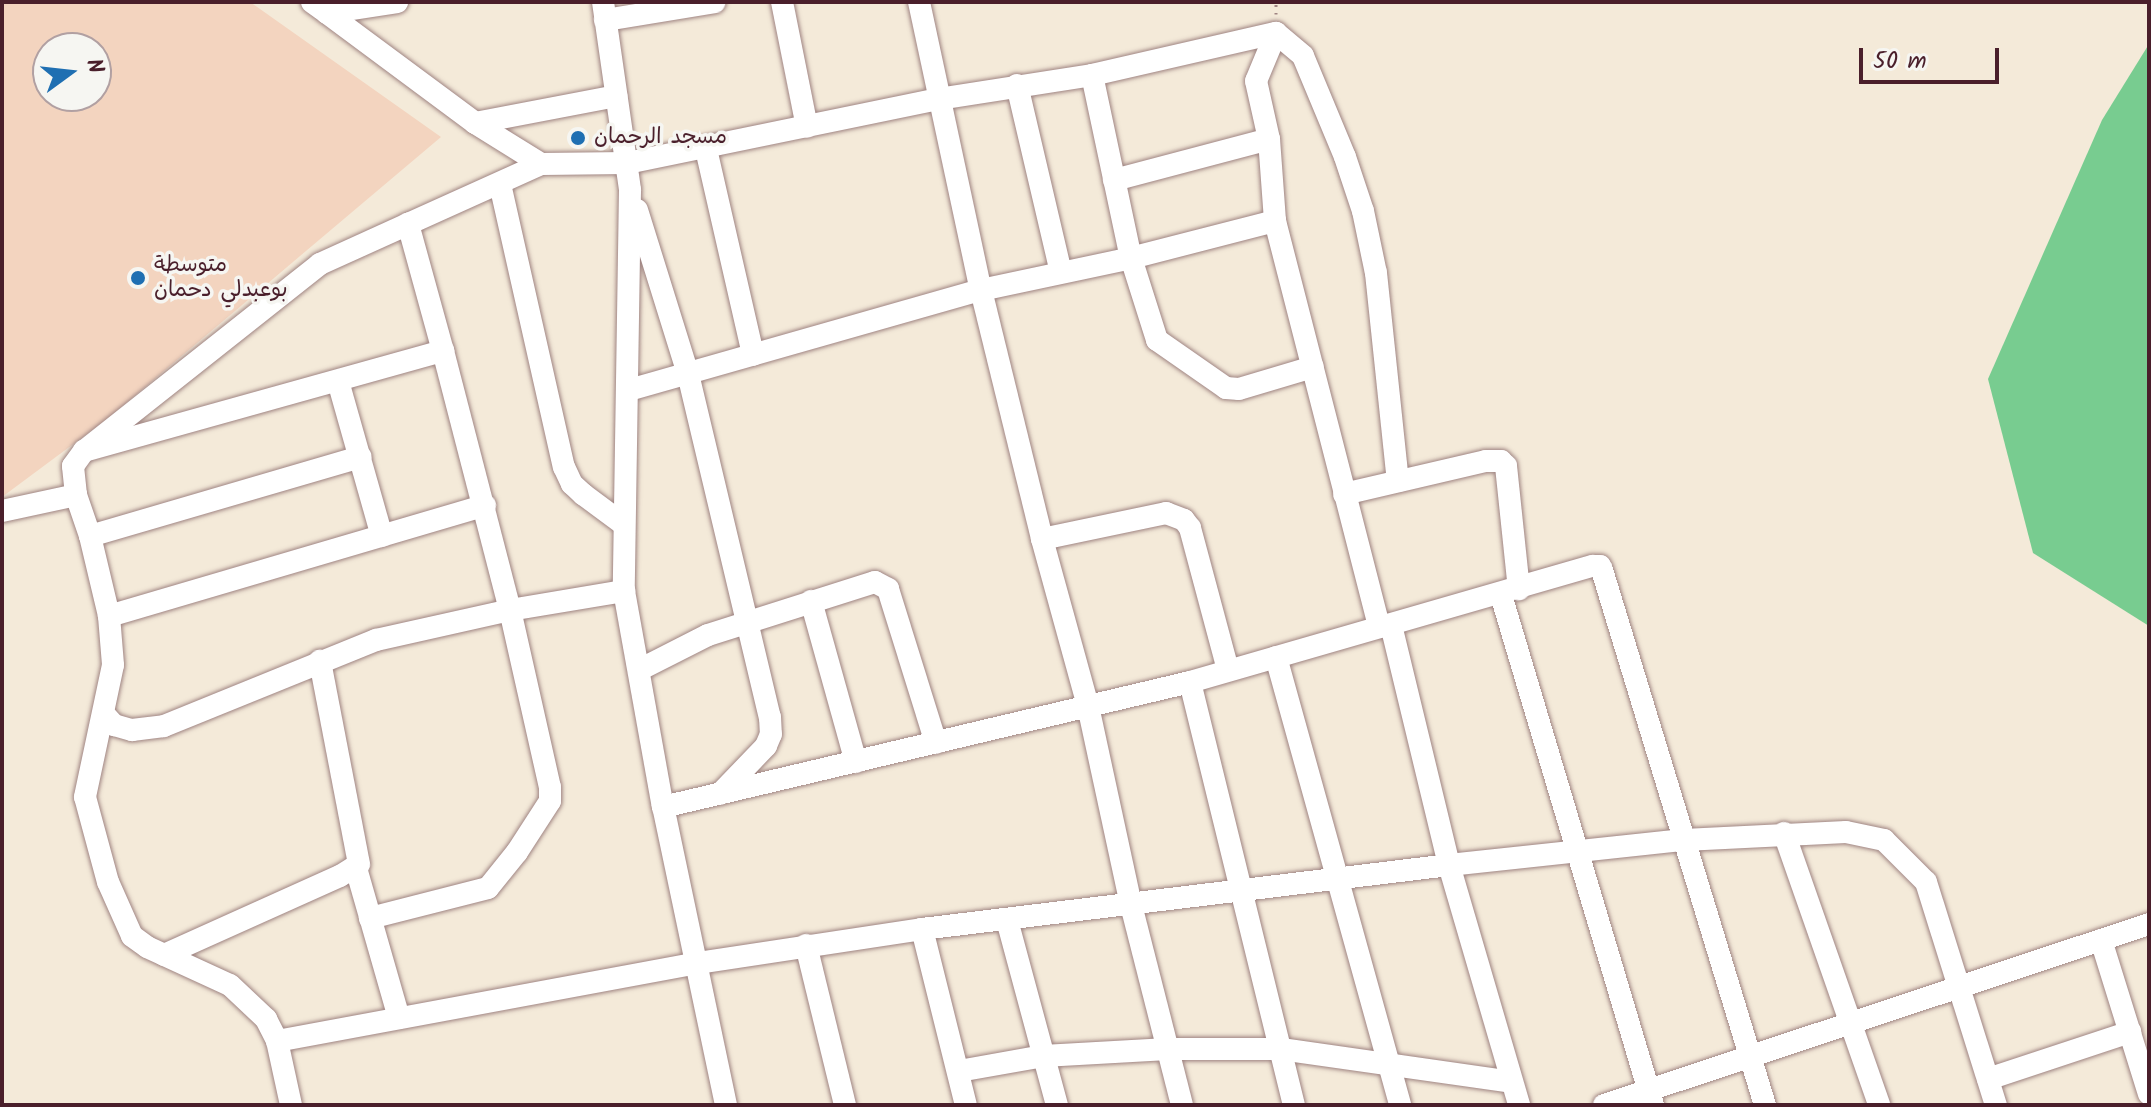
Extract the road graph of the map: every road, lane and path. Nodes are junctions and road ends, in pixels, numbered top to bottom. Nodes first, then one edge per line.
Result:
1 (397, 2) edge
2 (715, 2) edge
3 (782, 2) edge
4 (919, 2) edge
5 (320, 7) edge
6 (615, 10) edge
7 (1276, 33) junction
8 (1092, 75) junction
9 (1017, 85) junction
10 (616, 96) junction
11 (939, 99) junction
12 (475, 123) junction
13 (807, 127) junction
14 (1269, 139) junction
15 (706, 149) junction
16 (627, 163) junction
17 (541, 164) junction
18 (1114, 180) junction
19 (500, 184) junction
20 (630, 190) junction
21 (1275, 221) junction
22 (408, 224) junction
23 (1131, 258) junction
24 (1061, 272) junction
25 (981, 290) junction
26 (443, 351) junction
27 (753, 355) junction
28 (1313, 367) junction
29 (688, 374) junction
30 (338, 381) junction
31 (629, 390) junction
32 (84, 451) junction
33 (361, 457) junction
34 (1398, 481) junction
35 (1344, 494) junction
36 (76, 495) junction
37 (485, 505) junction
38 (2, 511) edge
39 (623, 524) junction
40 (90, 536) junction
41 (382, 536) junction
42 (1042, 539) junction
43 (624, 591) junction
44 (1510, 592) junction
45 (811, 601) junction
46 (510, 610) junction
47 (109, 616) junction
48 (748, 622) junction
49 (1385, 626) junction
50 (1276, 657) junction
51 (320, 661) junction
52 (639, 670) junction
53 (1228, 670) junction
54 (1190, 682) junction
55 (1088, 706) junction
56 (104, 714) junction
57 (936, 743) junction
58 (856, 762) junction
59 (720, 794) junction
60 (663, 807) junction
61 (1784, 833) junction
62 (1684, 840) junction
63 (1578, 852) junction
64 (1449, 865) junction
65 (356, 868) junction
66 (1338, 880) junction
67 (1242, 893) junction
68 (1131, 905) junction
69 (370, 918) junction
70 (1007, 920) junction
71 (2149, 924) edge
72 (922, 929) junction
73 (2101, 940) junction
74 (806, 945) junction
75 (164, 955) junction
76 (698, 963) junction
77 (1960, 987) junction
78 (399, 1018) junction
79 (1850, 1023) junction
80 (2130, 1032) junction
81 (277, 1041) junction
82 (1168, 1049) junction
83 (1281, 1049) junction
84 (1043, 1056) junction
85 (1750, 1057) junction
86 (1388, 1063) junction
87 (959, 1071) junction
88 (1988, 1079) junction
89 (1512, 1082) junction
90 (2149, 1094) edge
91 (1651, 1098) edge
92 (291, 1105) edge
93 (726, 1105) edge
94 (845, 1105) edge
95 (966, 1105) edge
96 (1057, 1105) edge
97 (1182, 1105) edge
98 (1294, 1105) edge
99 (1400, 1105) edge
100 (1519, 1105) edge
101 (1604, 1105) edge
102 (1765, 1105) edge
103 (1879, 1105) edge
104 (1996, 1105) edge

1 - 5 street
2 - 6 street
3 - 13 street
4 - 11 street
5 - 12 street
6 - 10 street
7 - 8 street
7 - 14 street
7 - 34 street
8 - 9 street
8 - 18 street
9 - 11 street
9 - 24 street
10 - 12 street
10 - 16 street
11 - 13 street
11 - 25 street
12 - 17 street
13 - 15 street
14 - 18 street
14 - 21 street
15 - 16 street
15 - 27 street
16 - 17 street
16 - 20 street
17 - 19 street
18 - 23 street
19 - 22 street
19 - 39 street
20 - 29 street
20 - 31 street
21 - 23 street
21 - 28 street
22 - 26 street
22 - 32 street
23 - 24 street
23 - 28 street
24 - 25 street
25 - 27 street
25 - 42 street
26 - 30 street
26 - 37 street
27 - 29 street
28 - 35 street
29 - 31 street
29 - 48 street
30 - 32 street
30 - 33 street
31 - 39 street
32 - 36 street
33 - 40 street
33 - 41 street
34 - 35 street
34 - 44 street
35 - 49 street
36 - 38 street
36 - 40 street
37 - 41 street
37 - 46 street
39 - 43 street
40 - 47 street
41 - 47 street
42 - 53 street
42 - 55 street
43 - 46 street
43 - 52 street
44 - 49 street
44 - 62 street
44 - 63 street
45 - 48 street
45 - 57 street
45 - 58 street
46 - 51 street
46 - 69 street
47 - 56 street
48 - 52 street
48 - 59 street
49 - 50 street
49 - 64 street
50 - 53 street
50 - 66 street
51 - 56 street
51 - 65 street
52 - 60 street
53 - 54 street
54 - 55 street
54 - 67 street
55 - 57 street
55 - 68 street
56 - 75 street
57 - 58 street
58 - 59 street
59 - 60 street
60 - 76 street
61 - 62 street
61 - 77 street
61 - 79 street
62 - 63 street
62 - 85 street
63 - 64 street
63 - 91 street
64 - 66 street
64 - 89 street
65 - 69 street
65 - 75 street
66 - 67 street
66 - 86 street
67 - 68 street
67 - 83 street
68 - 70 street
68 - 82 street
69 - 78 street
70 - 72 street
70 - 84 street
71 - 73 street
72 - 74 street
72 - 87 street
73 - 77 street
73 - 80 street
74 - 76 street
74 - 94 street
75 - 81 street
76 - 78 street
76 - 93 street
77 - 79 street
77 - 88 street
78 - 81 street
79 - 85 street
79 - 103 street
80 - 88 street
80 - 90 street
81 - 92 street
82 - 83 street
82 - 84 street
82 - 97 street
83 - 86 street
83 - 98 street
84 - 87 street
84 - 96 street
85 - 91 street
85 - 102 street
86 - 89 street
86 - 99 street
87 - 95 street
88 - 104 street
89 - 100 street
91 - 101 street

